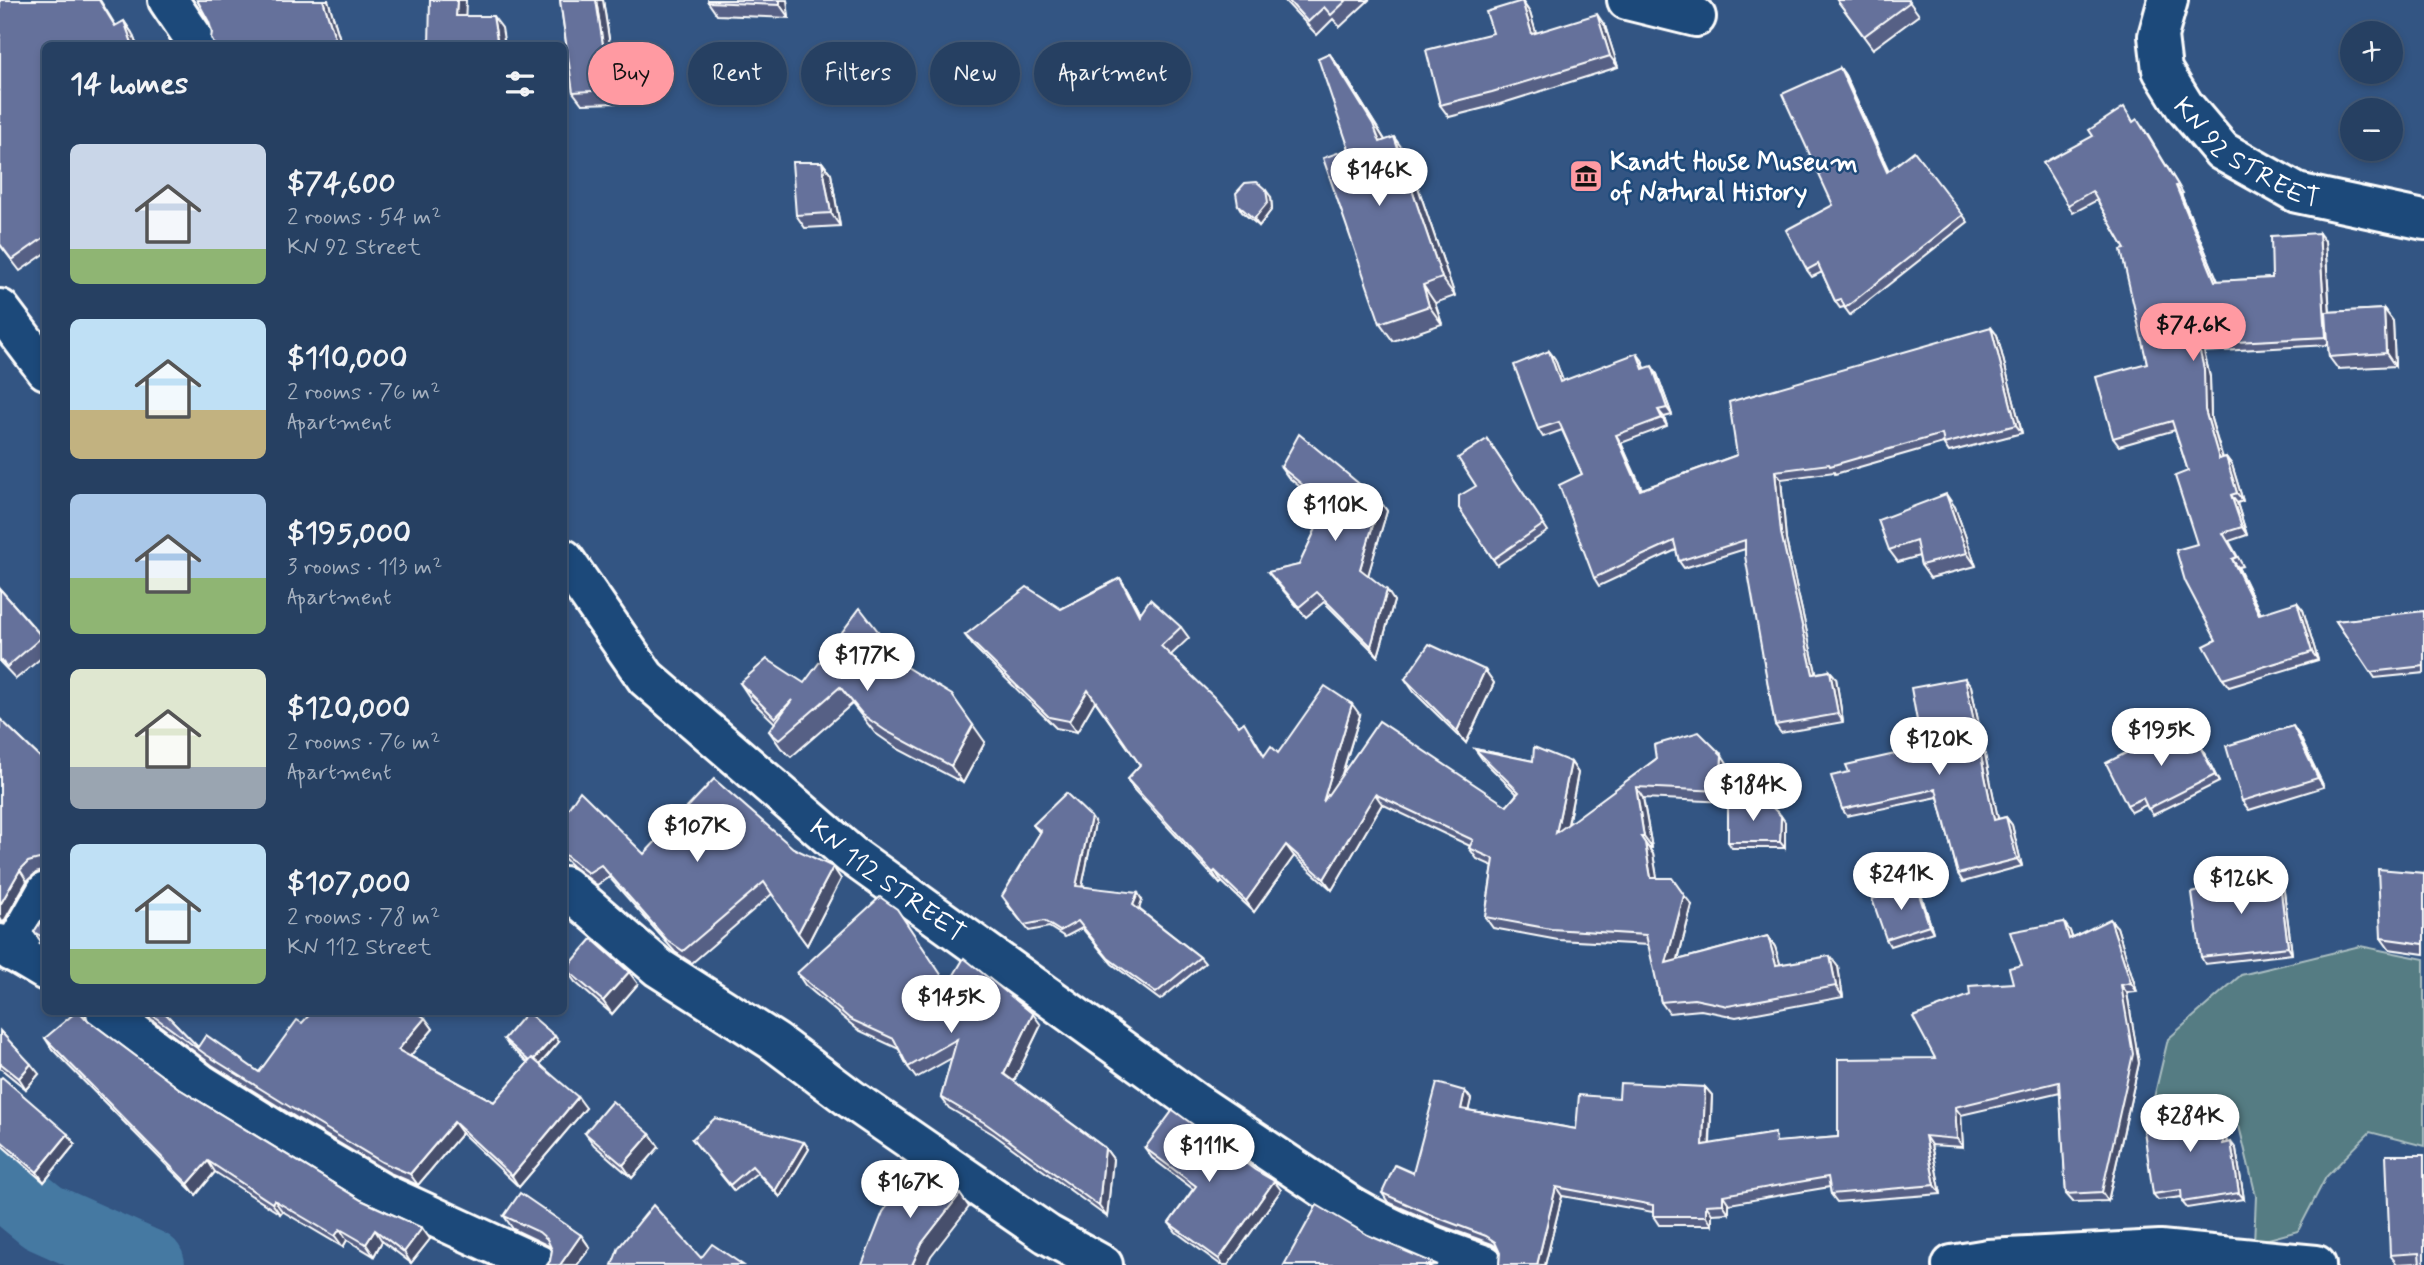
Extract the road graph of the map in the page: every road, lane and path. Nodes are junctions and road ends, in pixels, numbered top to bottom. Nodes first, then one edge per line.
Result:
1 (168, 0) edge
2 (1627, 0) edge
3 (2168, 0) edge
4 (1696, 17) dead end
5 (196, 42) edge
6 (2424, 220) edge
7 (0, 309) edge
8 (42, 365) edge
9 (567, 563) edge
10 (567, 889) edge
11 (42, 898) edge
12 (6, 948) edge
13 (42, 969) edge
14 (110, 1015) edge
15 (539, 1265) edge
16 (1103, 1265) edge
17 (1485, 1265) edge
18 (1952, 1265) edge
19 (2316, 1265) edge

1 - 5 street
2 - 4 street
3 - 6 street, KN 92 STREET
7 - 8 street
9 - 17 street, KN 112 STREET
10 - 16 street
11 - 12 street
12 - 13 street
14 - 15 street
18 - 19 street

